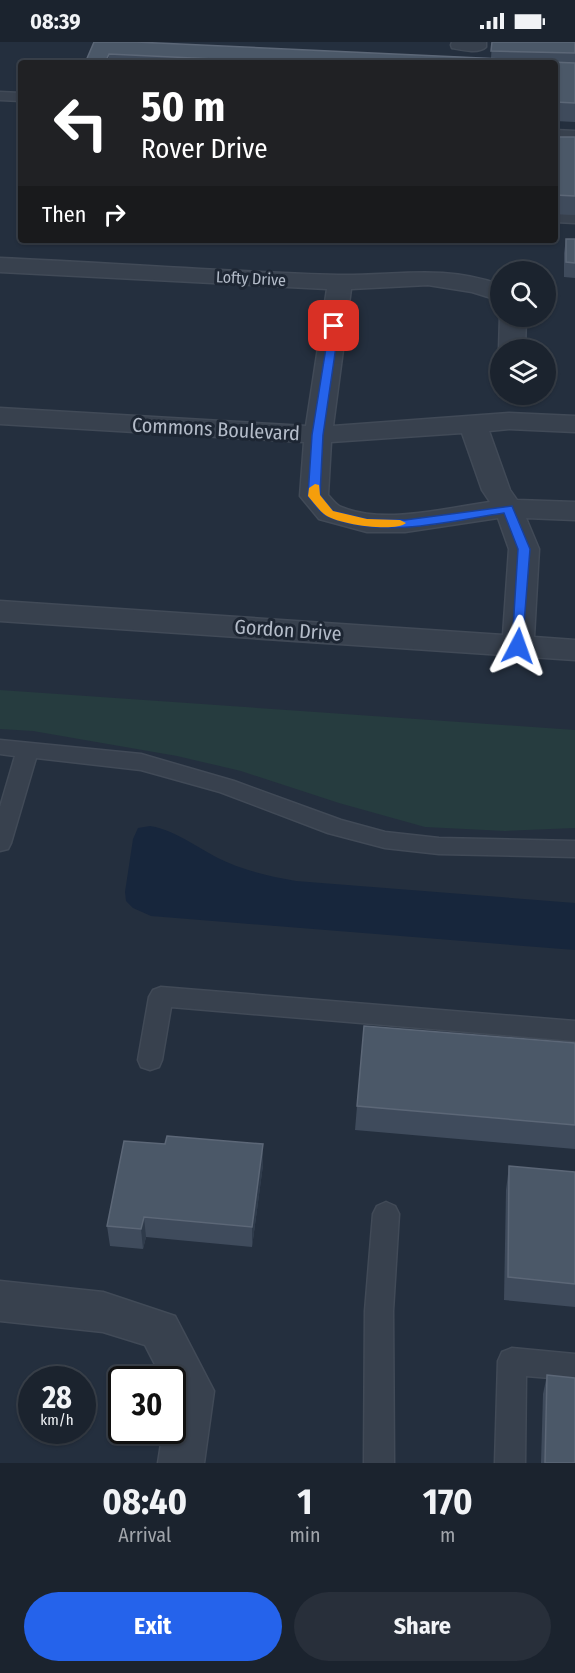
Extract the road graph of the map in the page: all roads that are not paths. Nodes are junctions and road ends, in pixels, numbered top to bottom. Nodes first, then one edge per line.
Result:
1 (480, 42) edge
2 (457, 45) dead end
3 (0, 96) edge
4 (18, 97) edge
5 (558, 134) edge
6 (575, 135) edge
7 (558, 218) edge
8 (575, 219) edge
9 (0, 266) edge
10 (340, 282) junction
11 (490, 290) edge
12 (510, 405) edge
13 (0, 416) edge
14 (509, 421) junction
15 (575, 424) edge
16 (473, 425) junction
17 (318, 435) junction
18 (508, 508) junction
19 (575, 512) edge
20 (0, 611) edge
21 (518, 646) junction
22 (575, 650) edge
23 (0, 747) edge
24 (28, 749) junction
25 (0, 842) edge
26 (575, 849) edge
27 (575, 1030) edge
28 (150, 1060) dead end
29 (386, 1214) dead end
30 (0, 1301) edge
31 (575, 1367) edge
32 (181, 1463) edge
33 (379, 1463) edge
34 (510, 1463) edge

1 - 2 lane
3 - 4 lane
5 - 6 lane
7 - 8 lane
9 - 10 street, Lofty Drive
10 - 11 street, Lofty Drive
10 - 17 street
12 - 14 street
13 - 17 street, Commons Boulevard
14 - 15 street, Commons Boulevard
14 - 16 street, Commons Boulevard
16 - 17 street, Commons Boulevard
16 - 18 street
17 - 18 street
18 - 19 street
18 - 21 street
20 - 21 street, Gordon Drive
21 - 22 street, Gordon Drive
23 - 24 lane
24 - 25 lane
24 - 26 lane
27 - 28 lane
29 - 33 lane
30 - 32 street
31 - 34 lane

